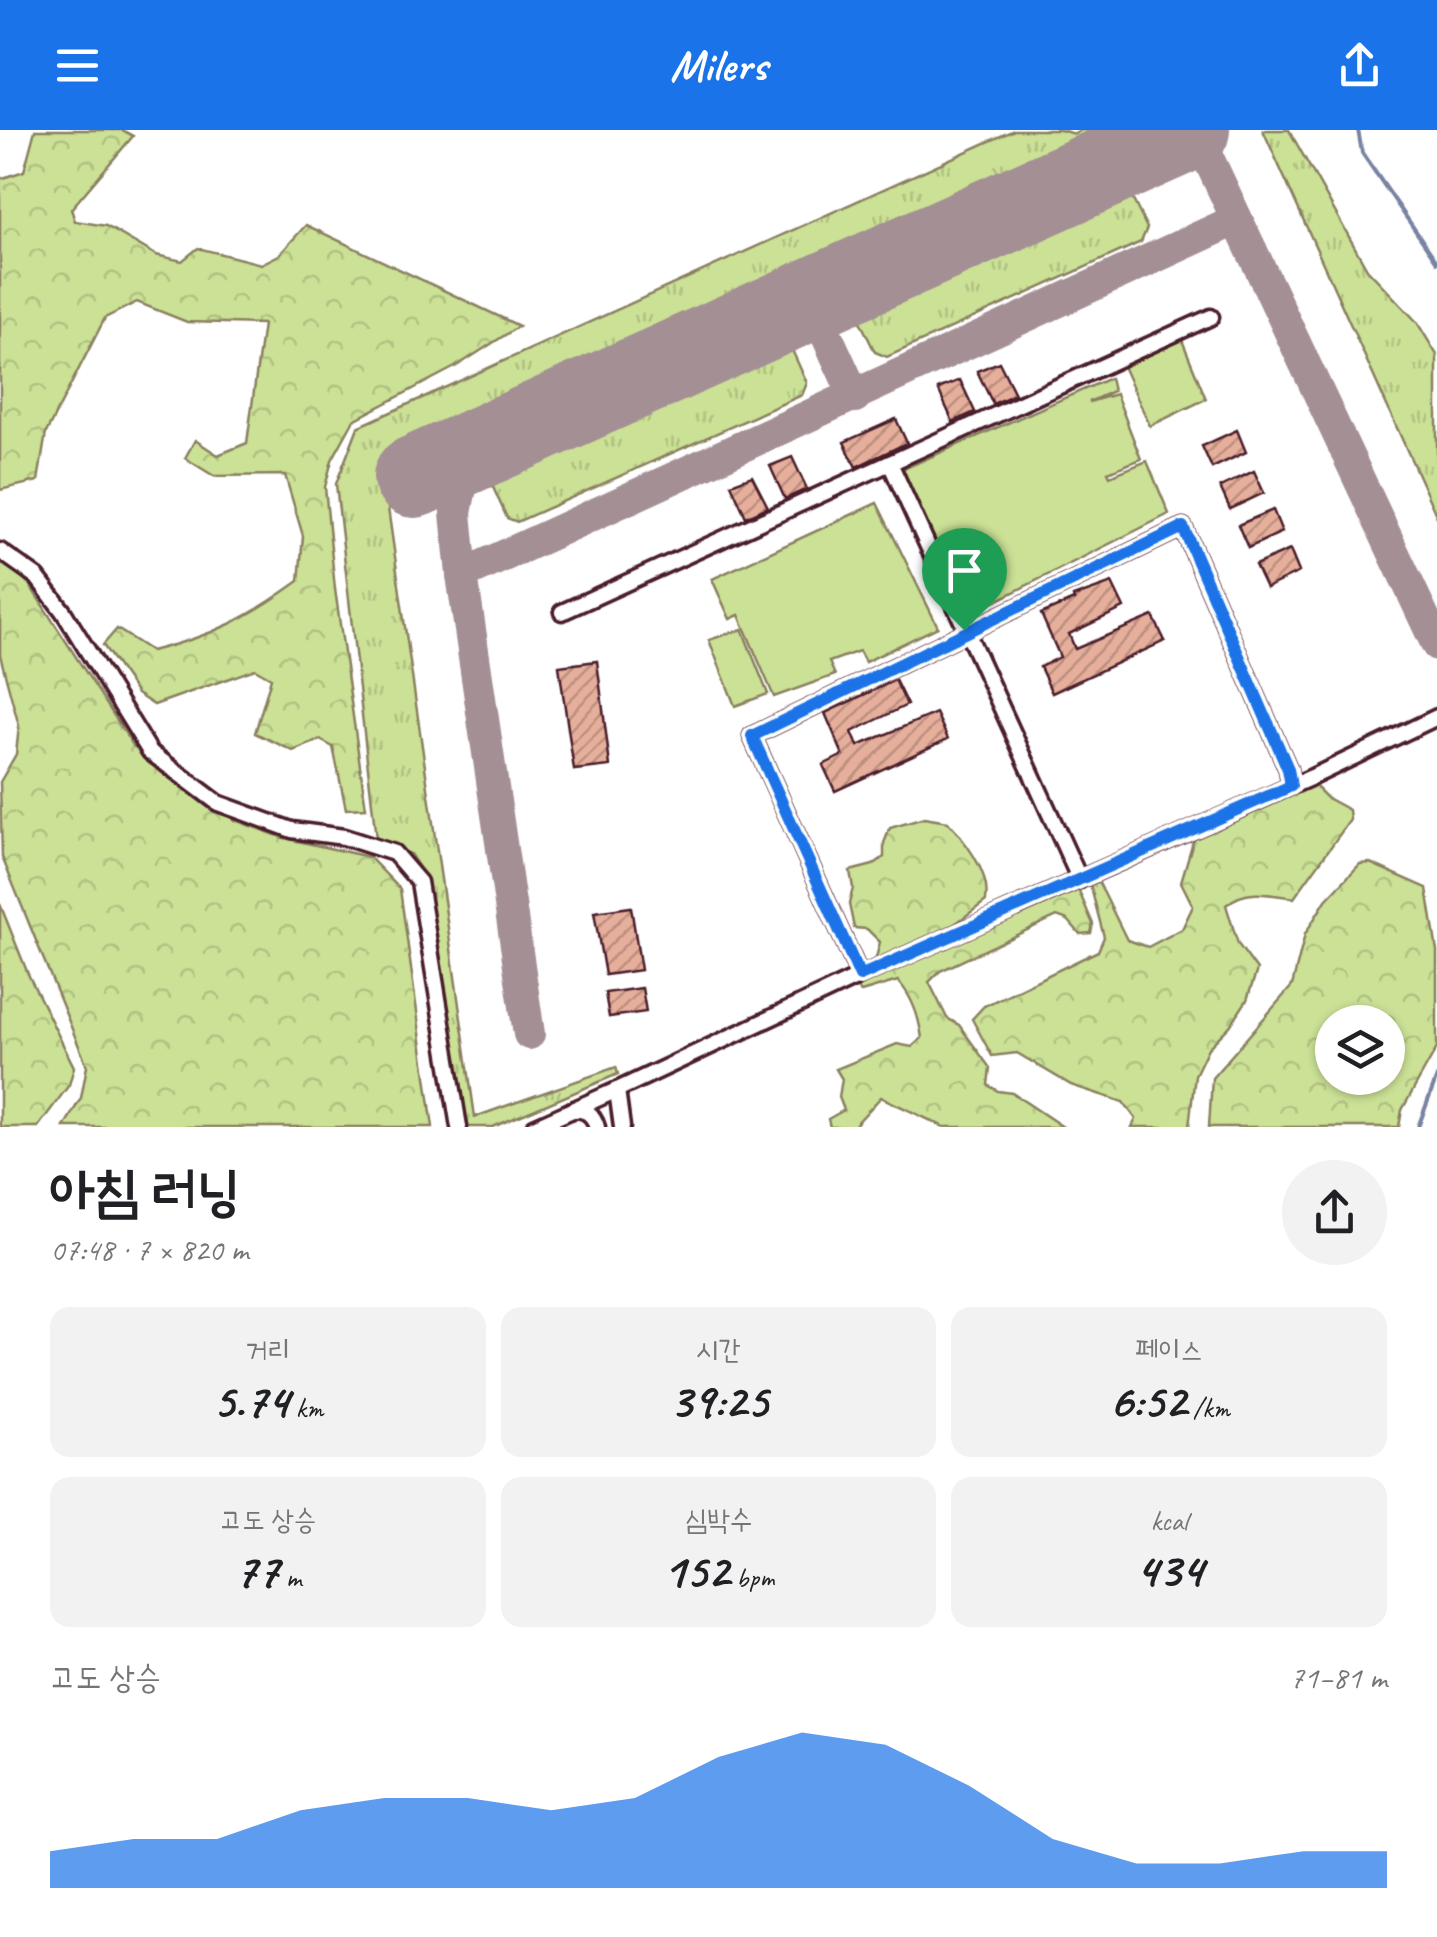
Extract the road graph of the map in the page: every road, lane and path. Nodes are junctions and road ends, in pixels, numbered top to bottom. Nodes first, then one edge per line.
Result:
1 (1211, 318) dead end
2 (890, 463) junction
3 (0, 551) edge
4 (562, 612) dead end
5 (964, 630) junction
6 (1437, 717) edge
7 (1291, 786) junction
8 (1080, 880) junction
9 (860, 976) junction
10 (617, 1090) junction
11 (571, 1110) junction
12 (460, 1127) edge
13 (534, 1127) edge
14 (596, 1127) edge
15 (622, 1127) edge

1 - 2 lane
2 - 4 lane
2 - 5 lane
3 - 12 lane
5 - 7 lane
5 - 8 lane
5 - 9 lane
6 - 7 lane
7 - 8 lane
8 - 9 lane
9 - 10 lane
10 - 11 lane
10 - 15 lane
11 - 13 lane
11 - 14 lane

